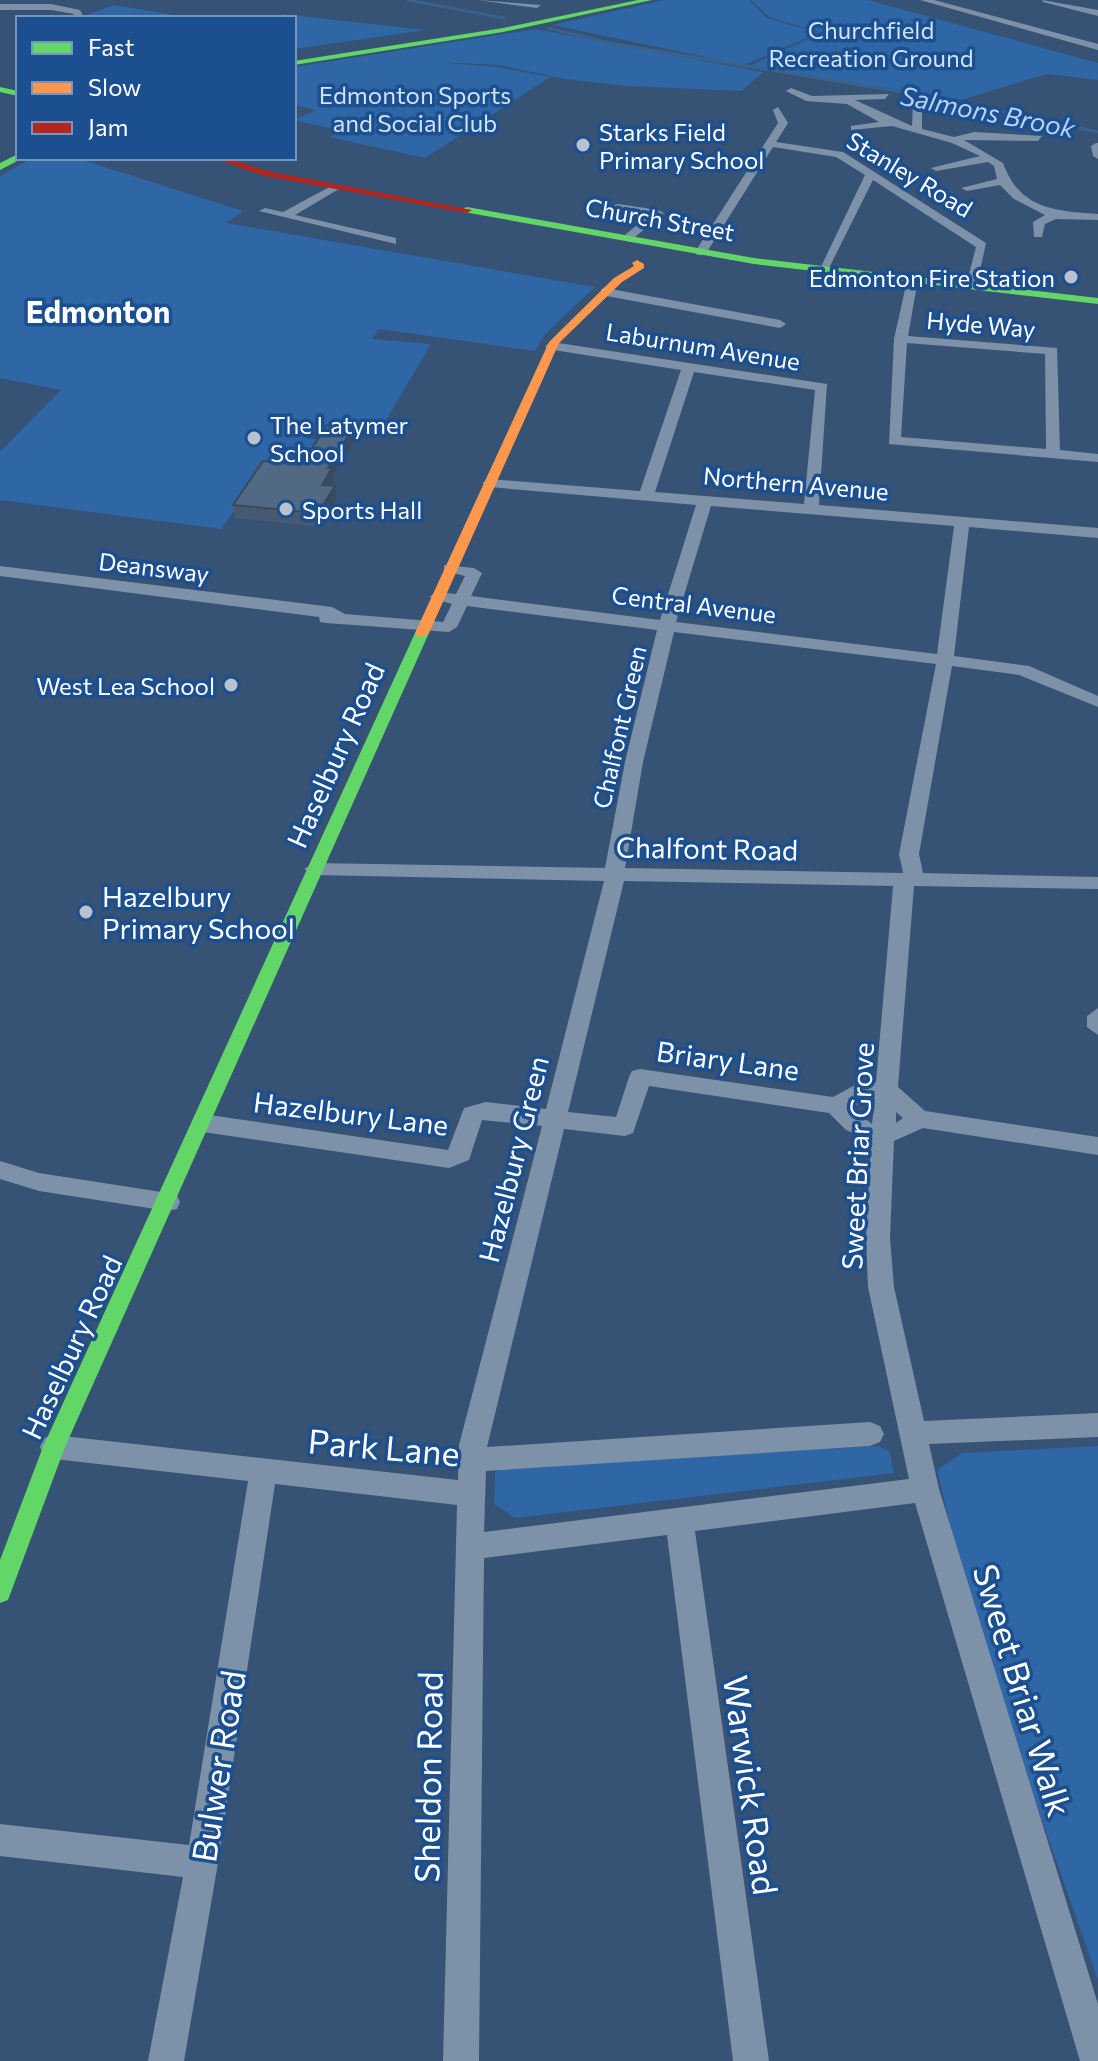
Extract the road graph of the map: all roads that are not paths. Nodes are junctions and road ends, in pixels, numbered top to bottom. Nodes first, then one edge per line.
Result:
1 (481, 0) edge
2 (622, 0) edge
3 (648, 0) edge
4 (924, 0) edge
5 (1046, 0) edge
6 (537, 5) dead end
7 (0, 7) edge
8 (1098, 13) edge
9 (79, 16) edge
10 (1098, 47) edge
11 (296, 57) edge
12 (296, 63) edge
13 (791, 91) dead end
14 (885, 96) dead end
15 (834, 99) junction
16 (918, 103) dead end
17 (778, 110) dead end
18 (893, 123) junction
19 (855, 128) dead end
20 (913, 128) junction
21 (1038, 138) dead end
22 (957, 139) junction
23 (771, 144) junction
24 (937, 145) dead end
25 (991, 158) junction
26 (223, 160) edge
27 (936, 168) dead end
28 (872, 172) junction
29 (1001, 182) junction
30 (335, 187) junction
31 (967, 188) dead end
32 (618, 207) dead end
33 (265, 211) dead end
34 (286, 215) junction
35 (1054, 215) junction
36 (1098, 217) edge
37 (1038, 235) dead end
38 (629, 238) junction
39 (392, 241) dead end
40 (660, 244) junction
41 (701, 252) junction
42 (822, 270) junction
43 (912, 279) junction
44 (972, 286) junction
45 (605, 292) junction
46 (1098, 301) edge
47 (780, 324) dead end
48 (901, 339) junction
49 (552, 346) junction
50 (689, 366) junction
51 (1053, 454) junction
52 (1098, 458) edge
53 (489, 483) junction
54 (646, 495) junction
55 (705, 500) junction
56 (811, 508) junction
57 (962, 522) junction
58 (1098, 533) edge
59 (450, 568) junction
60 (0, 571) edge
61 (437, 597) junction
62 (462, 599) junction
63 (667, 625) junction
64 (423, 627) junction
65 (945, 660) junction
66 (1098, 702) edge
67 (314, 869) junction
68 (615, 874) junction
69 (909, 880) junction
70 (1098, 883) edge
71 (1098, 1016) edge
72 (1098, 1027) edge
73 (887, 1091) junction
74 (836, 1106) junction
75 (919, 1119) junction
76 (554, 1120) junction
77 (203, 1123) junction
78 (883, 1135) junction
79 (1098, 1146) edge
80 (0, 1170) edge
81 (168, 1202) junction
82 (1098, 1425) edge
83 (910, 1433) junction
84 (870, 1434) dead end
85 (54, 1447) junction
86 (473, 1460) junction
87 (263, 1471) junction
88 (925, 1489) junction
89 (472, 1494) junction
90 (679, 1519) junction
91 (470, 1547) junction
92 (2, 1580) edge
93 (0, 1840) edge
94 (202, 1863) junction
95 (166, 2061) edge
96 (461, 2061) edge
97 (751, 2061) edge
98 (1098, 2061) edge

1 - 6 street
2 - 11 main road
3 - 12 main road
4 - 10 street
5 - 8 street
7 - 9 street
13 - 15 street
14 - 15 street
15 - 18 street
16 - 20 street
17 - 23 street
18 - 19 street
18 - 20 street
20 - 22 street
20 - 24 street
21 - 22 street
22 - 25 street
23 - 28 street, Stanley Road
23 - 41 street
25 - 27 street
25 - 29 street
26 - 30 main road, Church Street
28 - 42 street
28 - 44 street, Stanley Road
29 - 31 street
29 - 35 street
30 - 34 street
30 - 38 main road, Church Street
32 - 38 street
33 - 34 street
34 - 39 street
35 - 36 street
35 - 37 street
38 - 40 main road, Church Street
40 - 41 main road, Church Street
40 - 45 main road, Haselbury Road
41 - 42 main road, Church Street
42 - 43 main road, Church Street
43 - 44 main road, Church Street
43 - 48 street
44 - 46 main road, Church Street
45 - 47 street
45 - 49 main road, Haselbury Road
48 - 51 street, Hyde Way
48 - 51 street
49 - 50 street, Laburnum Avenue
49 - 53 main road, Haselbury Road
50 - 54 street
50 - 56 street, Laburnum Avenue
51 - 52 street
53 - 54 street, Northern Avenue
53 - 59 main road, Haselbury Road
54 - 55 street, Northern Avenue
55 - 56 street, Northern Avenue
55 - 63 street, Chalfont Green
56 - 57 street, Northern Avenue
57 - 58 street, Northern Avenue
57 - 65 street, Sweet Briar Grove
59 - 61 main road, Haselbury Road
59 - 62 street
60 - 64 street, Deansway
61 - 62 street, Central Avenue
61 - 64 main road, Haselbury Road
62 - 63 street, Central Avenue
62 - 64 street
63 - 65 street, Central Avenue
63 - 68 street, Chalfont Green
64 - 67 main road, Haselbury Road
65 - 66 street, Central Avenue
65 - 69 street, Sweet Briar Grove
67 - 68 street, Chalfont Road
67 - 77 main road, Haselbury Road
68 - 69 street, Chalfont Road
68 - 76 street, Hazelbury Green
69 - 70 street, Chalfont Road
69 - 73 street, Sweet Briar Grove
71 - 72 street
73 - 74 street
73 - 75 street
73 - 78 street, Sweet Briar Grove
74 - 76 street, Briary Lane
74 - 78 street
75 - 78 street
75 - 79 street
76 - 77 street, Hazelbury Lane
76 - 86 street, Hazelbury Green
77 - 81 main road, Haselbury Road
78 - 83 street, Sweet Briar Grove
80 - 81 street
81 - 85 main road, Haselbury Road
82 - 83 street
83 - 88 street, Sweet Briar Walk
84 - 86 street, Park Lane
85 - 87 street, Park Lane
85 - 92 main road, Haselbury Road
86 - 89 street, Park Lane
87 - 89 street, Park Lane
87 - 94 street, Bulwer Road
88 - 90 street
88 - 98 street, Sweet Briar Walk
89 - 91 street, Sheldon Road
90 - 91 street
90 - 97 street, Warwick Road
91 - 96 street, Sheldon Road
93 - 94 street
94 - 95 street, Bulwer Road

